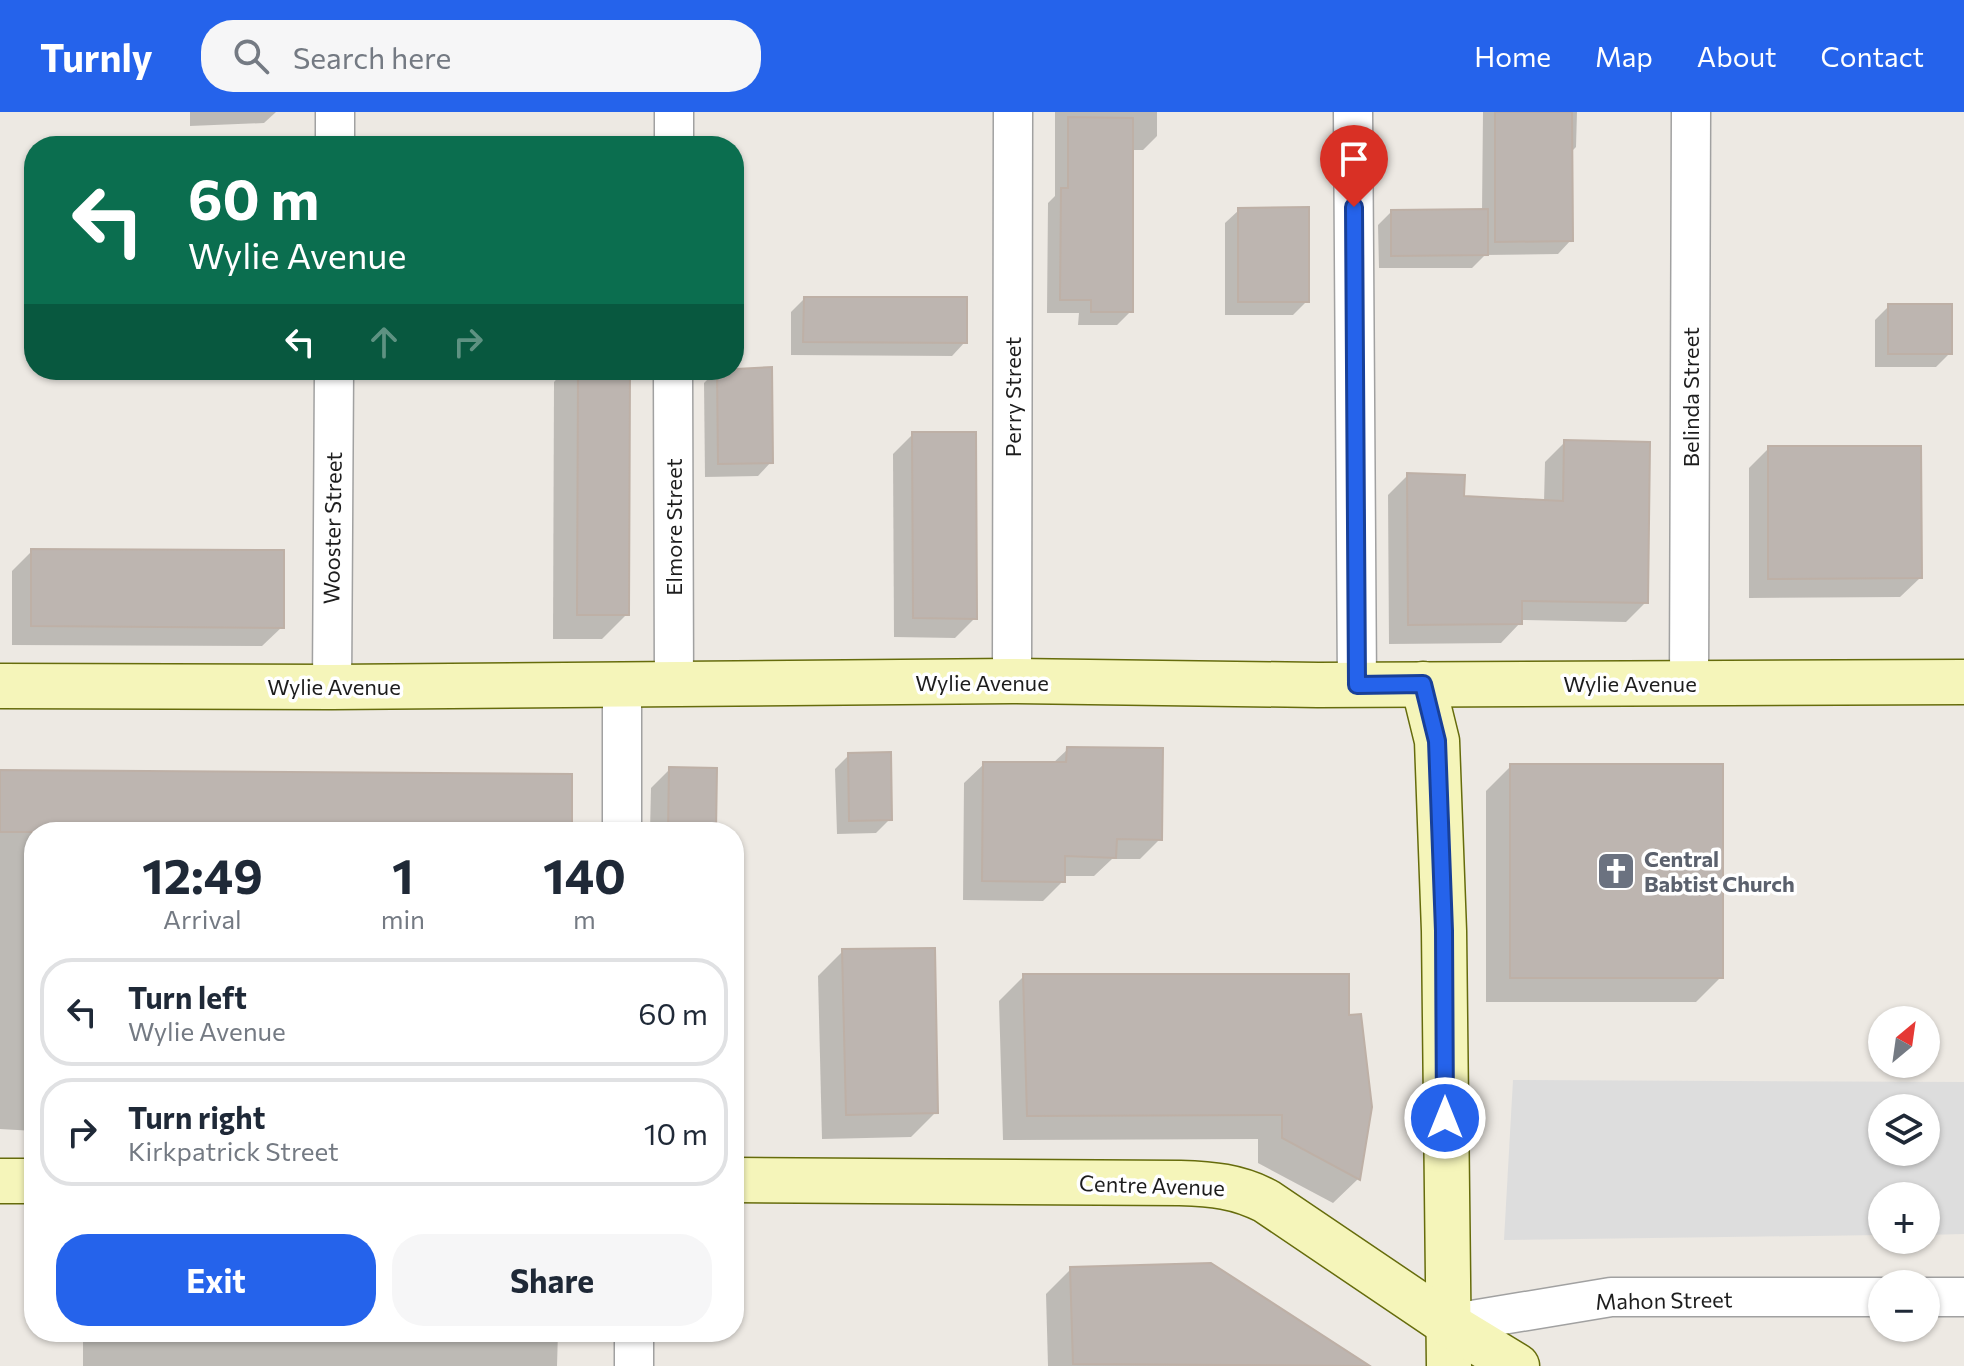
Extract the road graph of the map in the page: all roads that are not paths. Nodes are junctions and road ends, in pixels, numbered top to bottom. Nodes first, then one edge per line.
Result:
1 (335, 112) edge
2 (674, 112) edge
3 (1013, 112) edge
4 (1353, 112) edge
5 (1691, 112) edge
6 (335, 136) edge
7 (674, 136) edge
8 (334, 380) edge
9 (673, 380) edge
10 (1012, 681) junction
11 (1964, 682) edge
12 (1689, 683) junction
13 (674, 684) junction
14 (1423, 684) junction
15 (622, 685) junction
16 (1357, 685) junction
17 (0, 686) edge
18 (332, 687) junction
19 (622, 822) edge
20 (744, 1180) edge
21 (0, 1181) edge
22 (24, 1181) edge
23 (1868, 1297) edge
24 (1940, 1297) edge
25 (1964, 1297) edge
26 (634, 1342) edge
27 (1448, 1345) edge
28 (634, 1366) edge
29 (1517, 1366) edge

1 - 6 street
2 - 7 street
3 - 10 street, Perry Street
4 - 16 street
5 - 12 street, Belinda Street
8 - 18 street, Wooster Street
9 - 13 street, Elmore Street
10 - 13 street, Wylie Avenue
10 - 16 street, Wylie Avenue
11 - 12 street, Wylie Avenue
12 - 14 street, Wylie Avenue
13 - 15 street, Wylie Avenue
14 - 16 street, Wylie Avenue
14 - 27 street
15 - 18 street, Wylie Avenue
15 - 19 street
17 - 18 street, Wylie Avenue
20 - 27 street, Centre Avenue
21 - 22 street
23 - 27 street, Mahon Street
24 - 25 street
26 - 28 street
27 - 29 street, Centre Avenue

